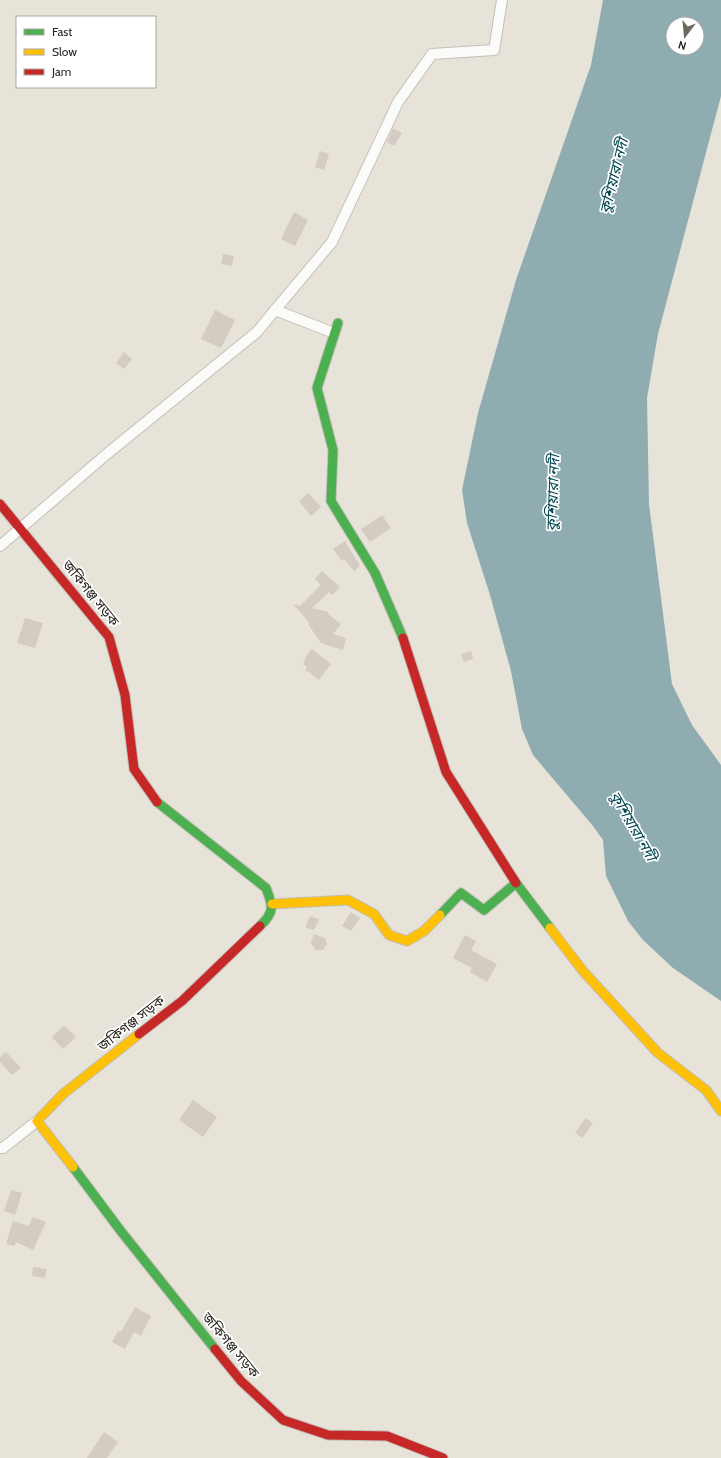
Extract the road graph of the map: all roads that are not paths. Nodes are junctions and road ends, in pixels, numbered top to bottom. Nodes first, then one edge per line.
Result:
1 (502, 0) edge
2 (275, 310) junction
3 (338, 323) dead end
4 (334, 333) junction
5 (0, 504) edge
6 (21, 529) junction
7 (0, 546) edge
8 (516, 883) junction
9 (272, 904) junction
10 (721, 1111) edge
11 (37, 1121) junction
12 (0, 1148) edge
13 (443, 1458) edge

1 - 2 street
2 - 4 street
2 - 6 street
3 - 4 main road
4 - 8 main road
5 - 6 main road, জকিগঞ্জ সড়ক
6 - 7 street
6 - 9 main road, জকিগঞ্জ সড়ক
8 - 9 main road
8 - 10 main road
9 - 11 main road, জকিগঞ্জ সড়ক
11 - 12 street
11 - 13 main road, জকিগঞ্জ সড়ক

